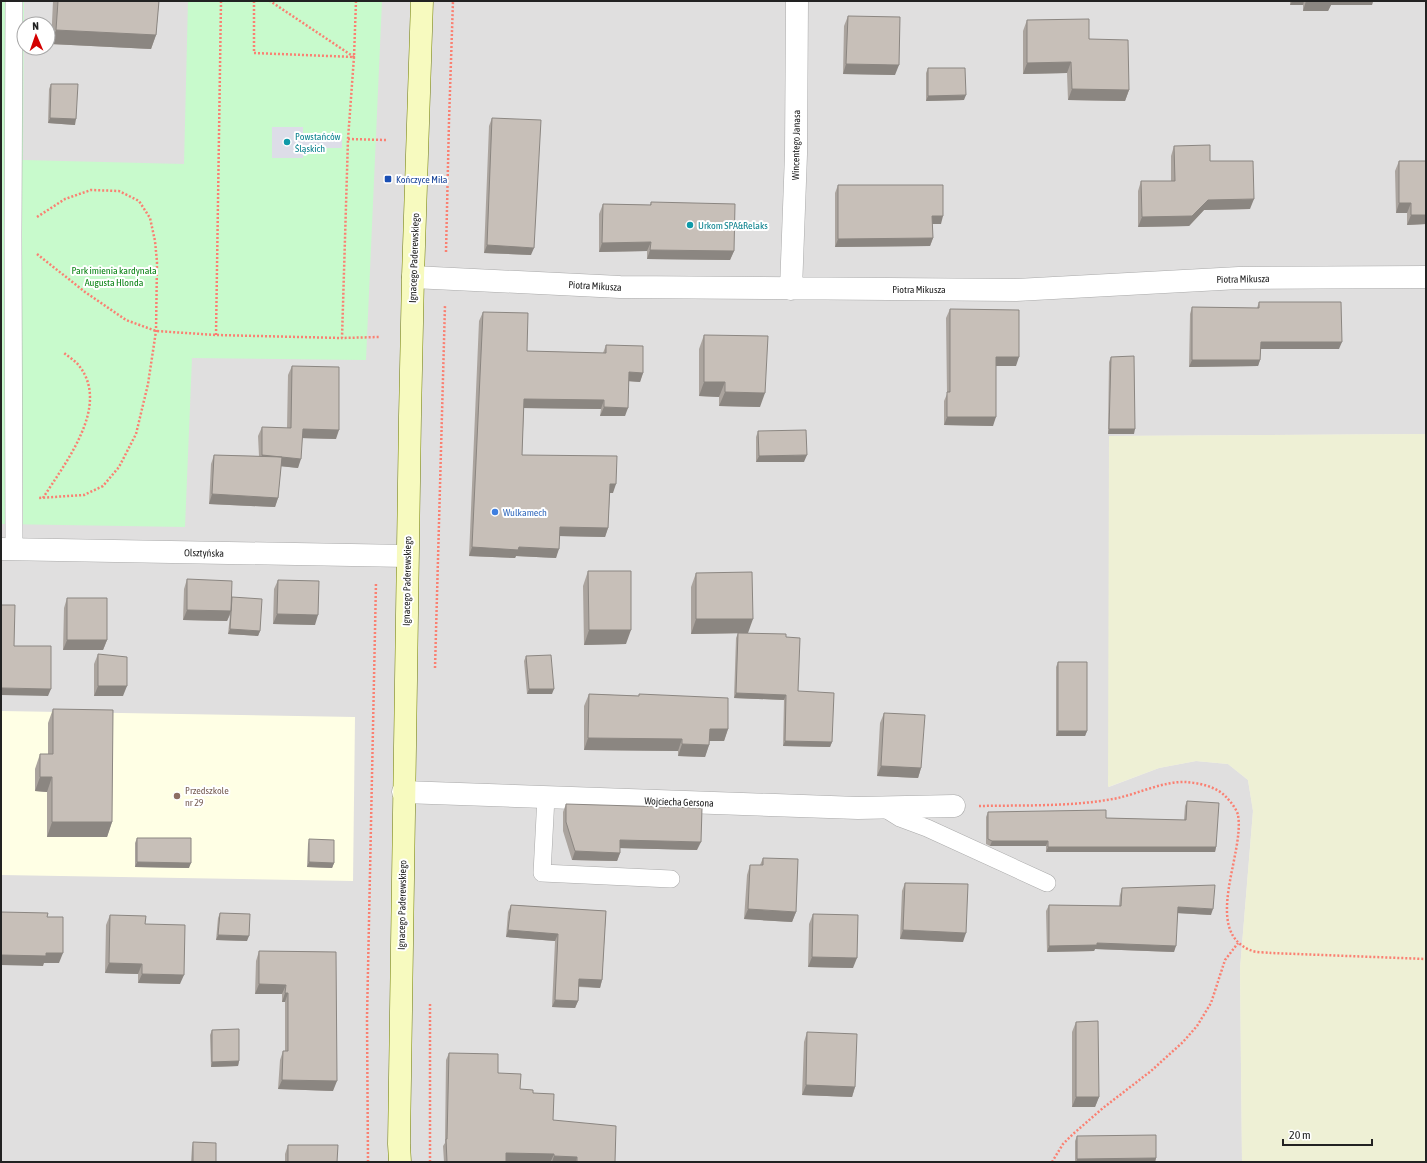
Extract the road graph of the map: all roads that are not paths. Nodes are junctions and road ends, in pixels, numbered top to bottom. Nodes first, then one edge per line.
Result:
1 (14, 1) edge
2 (422, 1) edge
3 (797, 1) edge
4 (413, 277) junction
5 (1426, 277) edge
6 (791, 289) junction
7 (7, 549) edge
8 (407, 556) junction
9 (403, 792) junction
10 (546, 797) junction
11 (954, 806) road end
12 (884, 808) junction
13 (671, 879) dead end
14 (1047, 883) dead end
15 (400, 1162) edge

1 - 7 lane
2 - 4 main road, Ignacego Paderewskiego
3 - 6 street, Wincentego Janasa
4 - 6 street, Piotra Mikusza
4 - 8 main road, Ignacego Paderewskiego
5 - 6 street, Piotra Mikusza
7 - 8 street, Olsztyńska
8 - 9 main road, Ignacego Paderewskiego
9 - 10 street, Wojciecha Gersona
9 - 15 main road, Ignacego Paderewskiego
10 - 12 street, Wojciecha Gersona
10 - 13 lane
11 - 12 street, Wojciecha Gersona
12 - 14 lane

